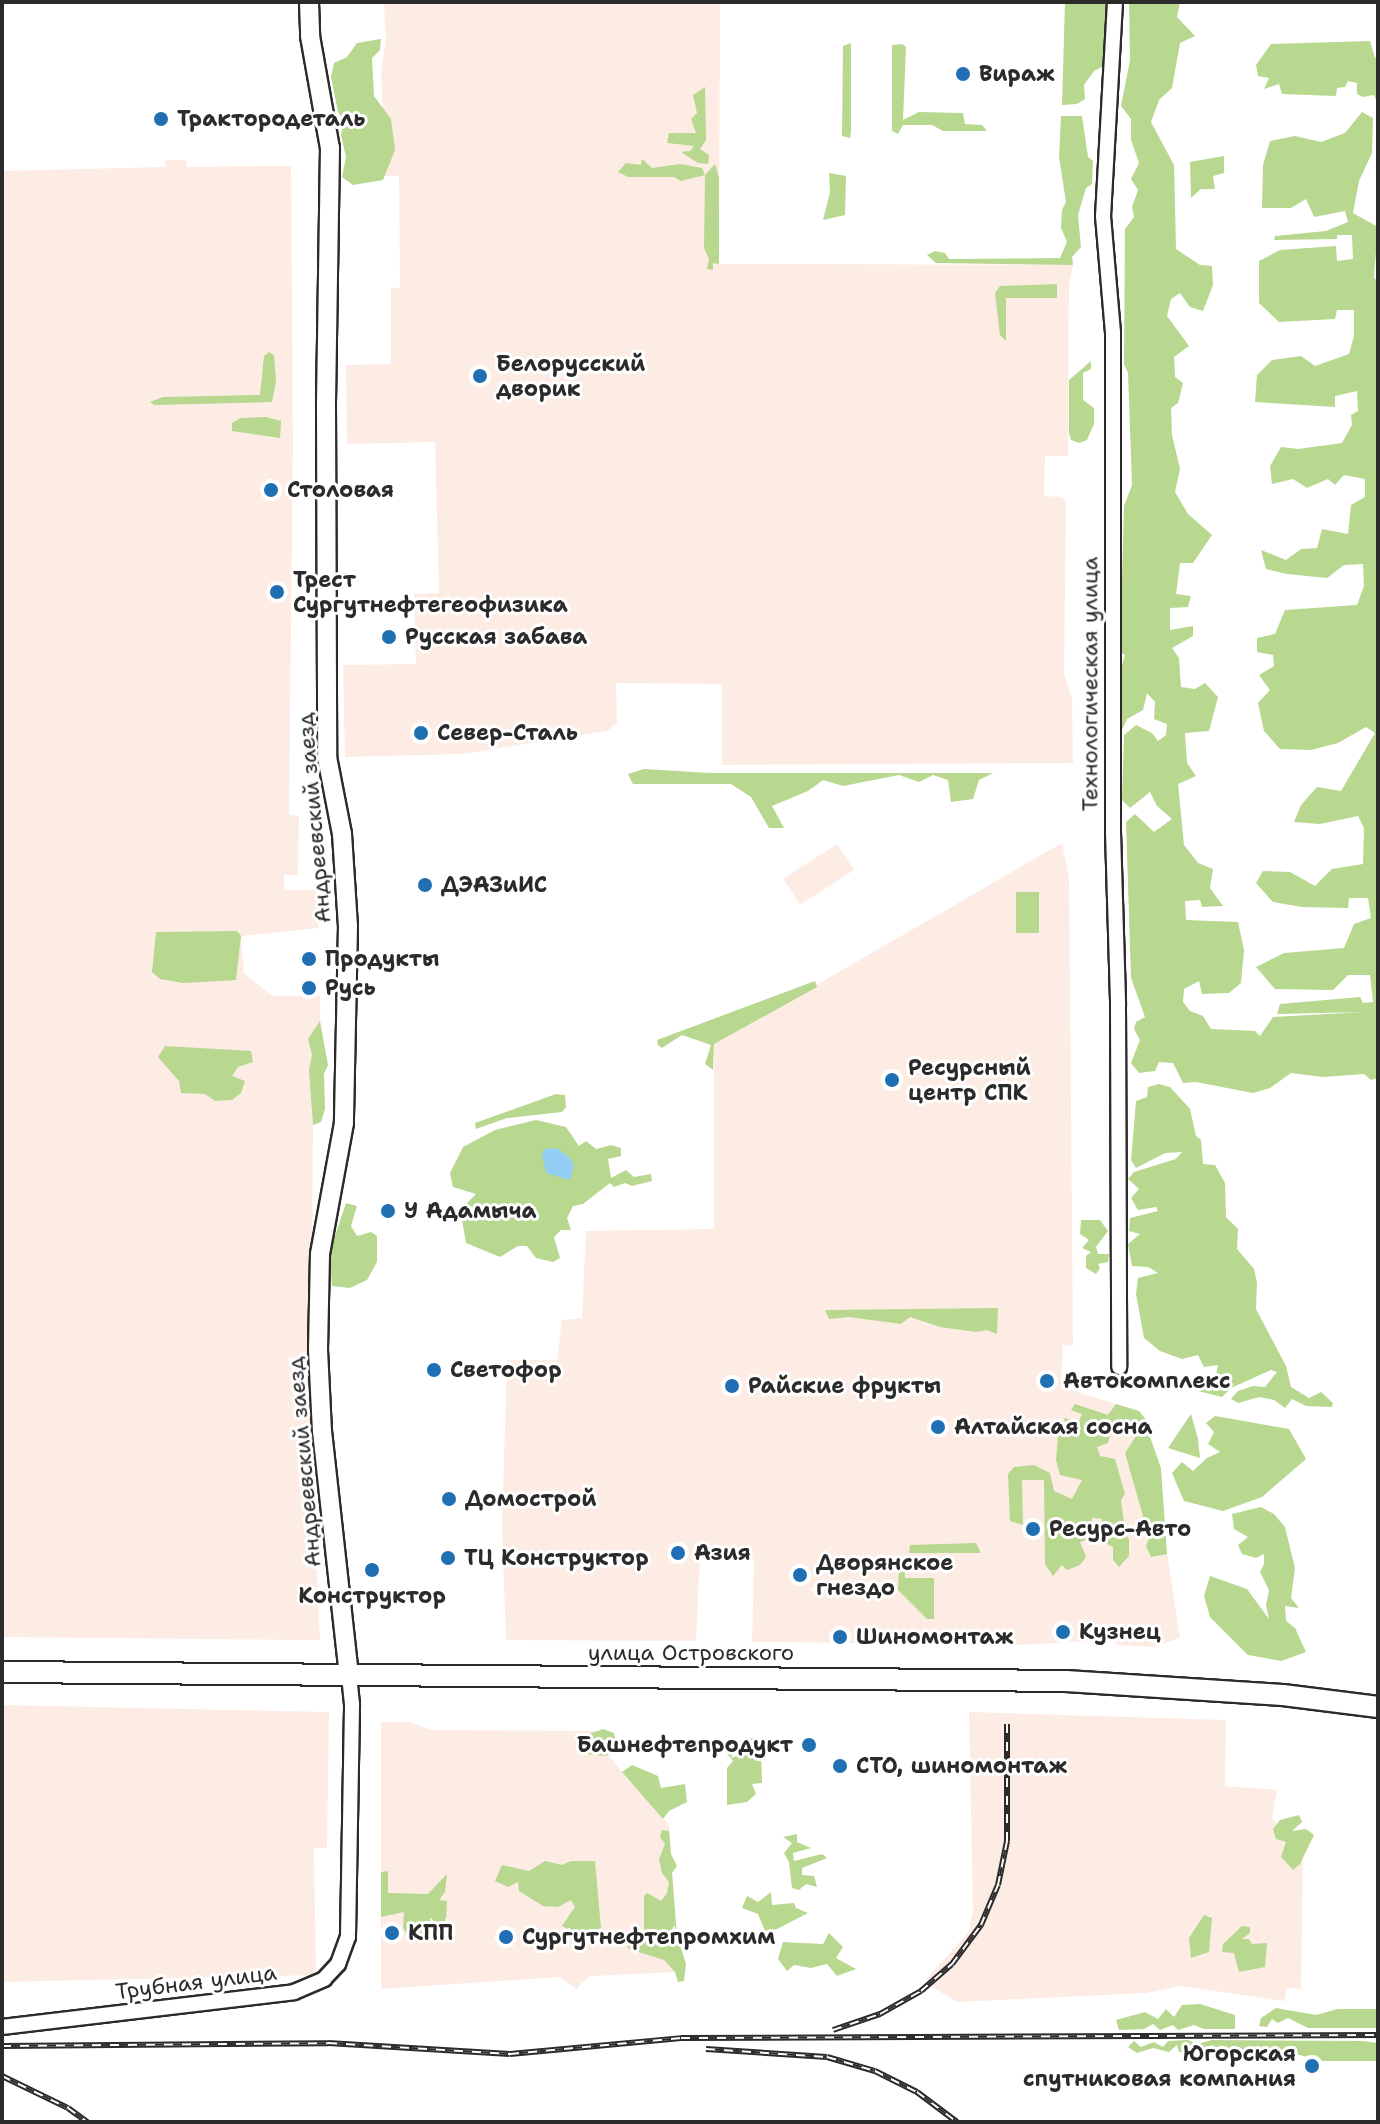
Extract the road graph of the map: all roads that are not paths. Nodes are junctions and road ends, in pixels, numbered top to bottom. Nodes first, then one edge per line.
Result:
1 (309, 2) edge
2 (1115, 2) edge
3 (1119, 1367) dead end
4 (2, 1672) edge
5 (349, 1676) junction
6 (1378, 1707) edge
7 (2, 2027) edge

1 - 5 street, Андреевский заезд
2 - 3 street, Технологическая улица
4 - 5 main road, улица Островского
5 - 6 main road, улица Островского
5 - 7 street, Трубная улица

